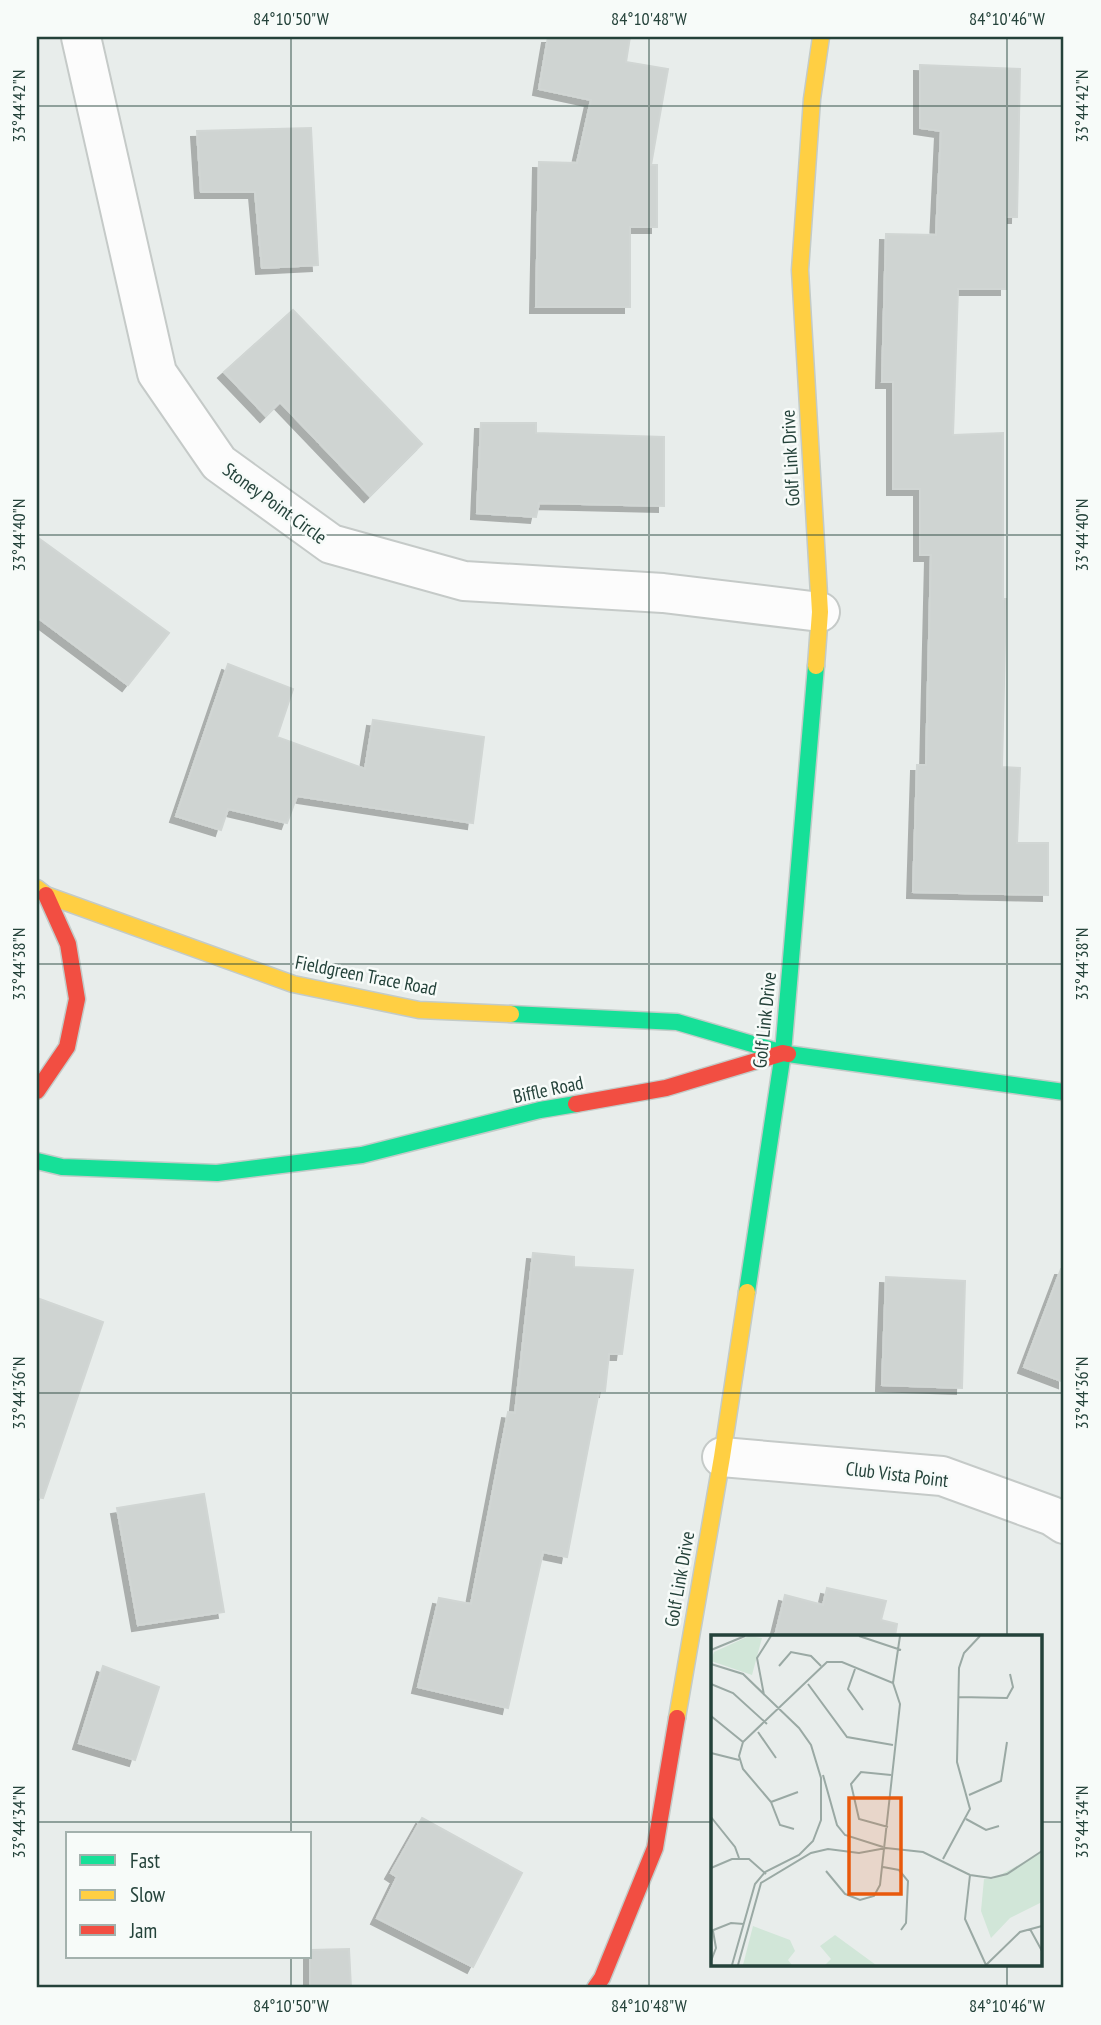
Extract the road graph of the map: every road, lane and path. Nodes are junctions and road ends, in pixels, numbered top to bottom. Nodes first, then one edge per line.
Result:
1 (81, 37) edge
2 (821, 37) edge
3 (820, 612) junction
4 (41, 892) edge
5 (783, 1053) junction
6 (37, 1091) edge
7 (1064, 1092) edge
8 (37, 1161) edge
9 (722, 1457) junction
10 (1064, 1524) edge
11 (595, 1988) edge

1 - 3 street, Stoney Point Circle
2 - 3 street, Golf Link Drive
3 - 5 street, Golf Link Drive
4 - 5 street, Fieldgreen Trace Road
4 - 6 street
5 - 7 street, Biffle Road
5 - 8 street, Biffle Road
5 - 9 street, Golf Link Drive
9 - 10 street, Club Vista Point
9 - 11 street, Golf Link Drive

